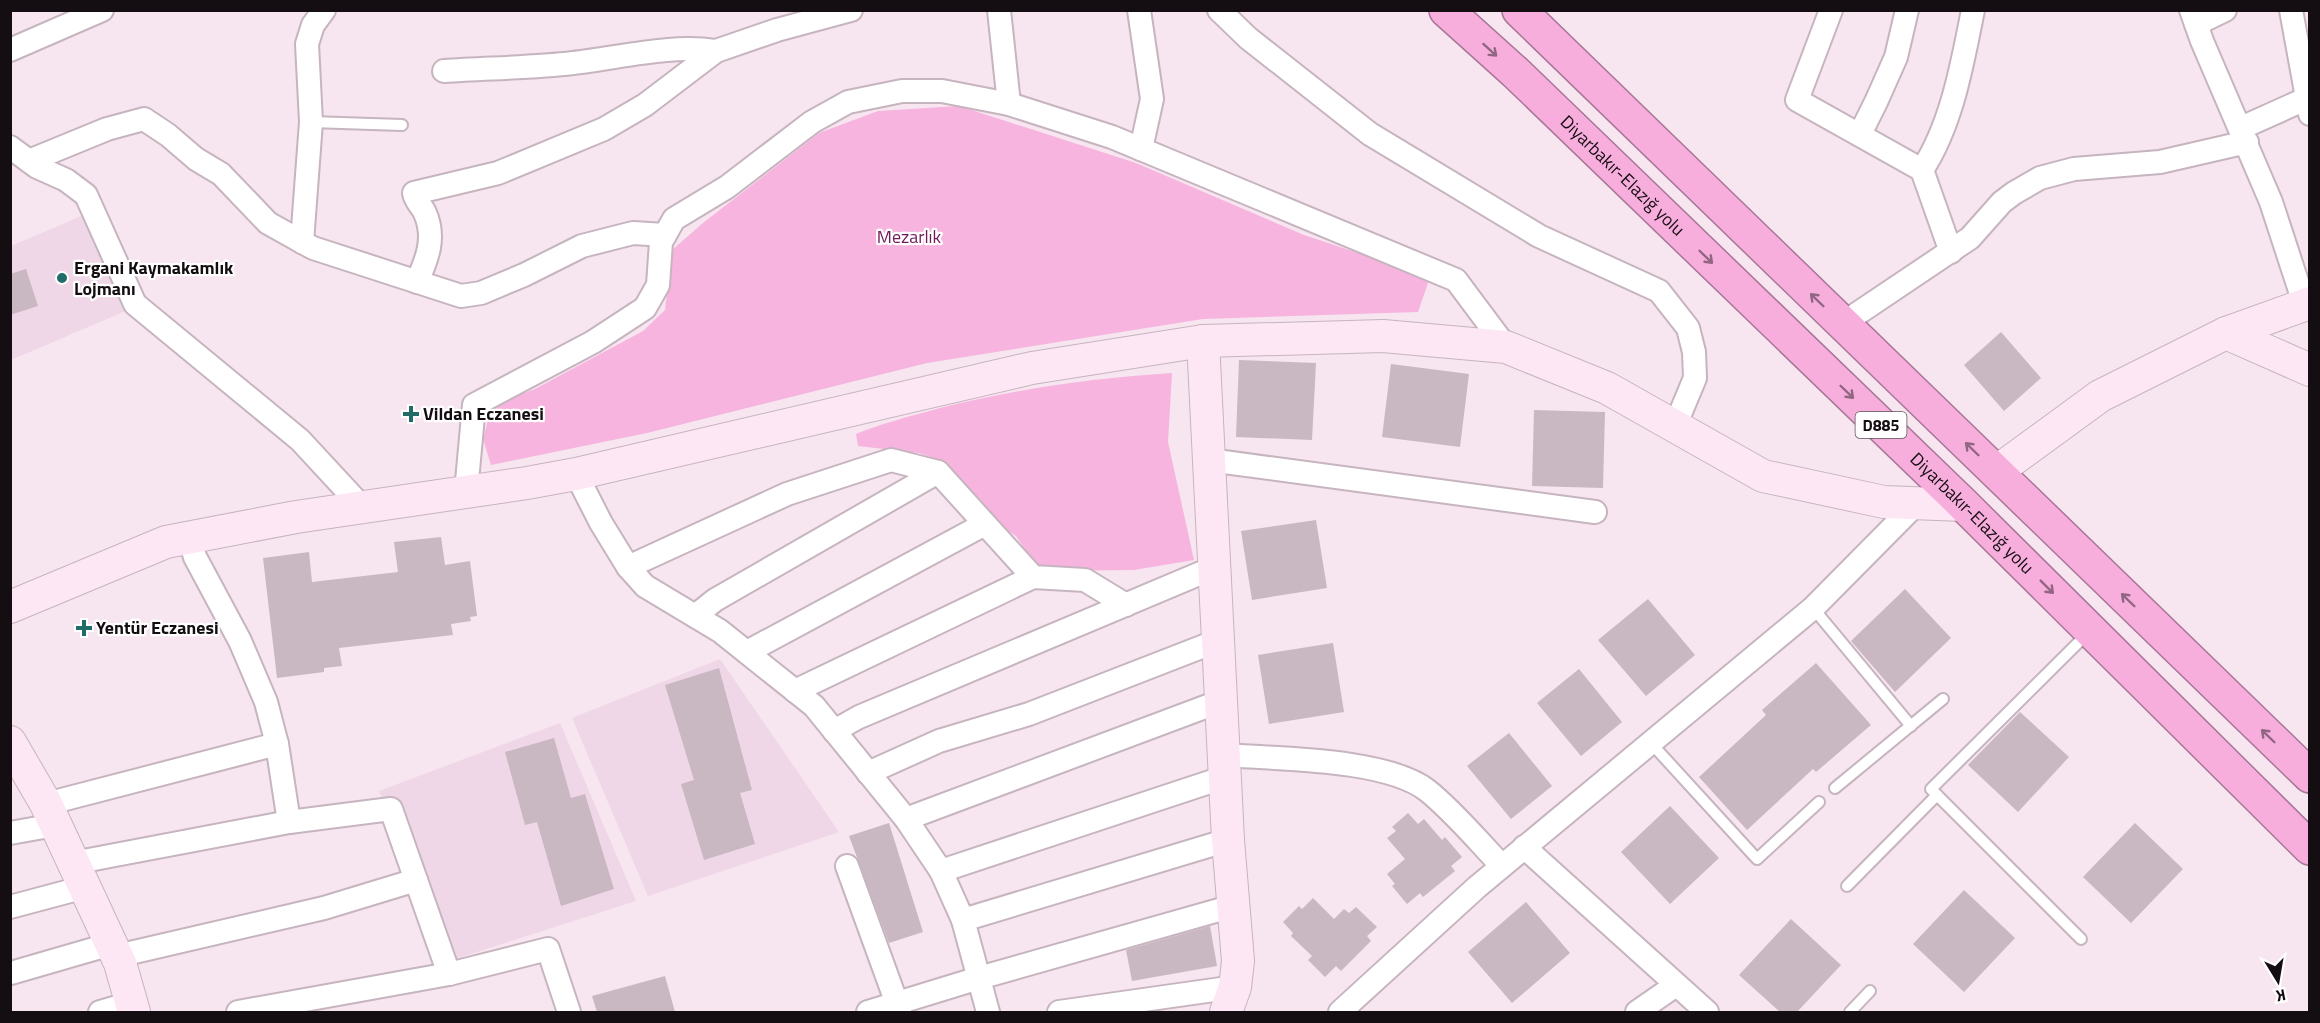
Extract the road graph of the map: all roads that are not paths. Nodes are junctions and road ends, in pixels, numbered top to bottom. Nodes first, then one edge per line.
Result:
1 (102, 10) edge
2 (324, 10) edge
3 (851, 10) edge
4 (999, 10) edge
5 (1140, 10) edge
6 (1219, 10) edge
7 (1446, 10) edge
8 (1519, 10) edge
9 (1831, 10) edge
10 (1907, 10) edge
11 (1973, 10) edge
12 (2225, 10) edge
13 (2291, 10) edge
14 (2193, 17) edge
15 (2303, 38) edge
16 (10, 50) edge
17 (716, 51) junction
18 (444, 71) dead end
19 (2309, 103) edge
20 (1009, 104) junction
21 (311, 122) junction
22 (402, 125) dead end
23 (1860, 134) junction
24 (2244, 135) junction
25 (10, 147) edge
26 (1141, 149) junction
27 (29, 161) junction
28 (1922, 170) junction
29 (665, 235) junction
30 (302, 242) junction
31 (1951, 252) junction
32 (417, 282) junction
33 (2307, 304) edge
34 (1842, 324) junction
35 (2226, 333) junction
36 (1203, 341) junction
37 (1506, 347) junction
38 (2310, 370) edge
39 (1675, 426) junction
40 (1209, 460) junction
41 (938, 472) junction
42 (1996, 472) junction
43 (576, 474) junction
44 (466, 492) junction
45 (1917, 503) junction
46 (1964, 505) junction
47 (363, 508) junction
48 (1595, 512) dead end
49 (983, 525) junction
50 (189, 538) junction
51 (628, 567) junction
52 (1201, 573) dead end
53 (1032, 577) junction
54 (1126, 605) junction
55 (10, 607) edge
56 (1813, 608) junction
57 (695, 616) junction
58 (2090, 630) junction
59 (1217, 641) junction
60 (747, 652) junction
61 (795, 691) junction
62 (1943, 699) dead end
63 (1221, 701) junction
64 (1911, 726) junction
65 (834, 731) junction
66 (1650, 742) junction
67 (277, 744) junction
68 (13, 751) edge
69 (1224, 766) junction
70 (868, 773) junction
71 (2310, 776) edge
72 (1835, 788) dead end
73 (1937, 795) junction
74 (1819, 802) dead end
75 (50, 814) junction
76 (906, 819) junction
77 (289, 822) junction
78 (10, 833) edge
79 (1228, 840) junction
80 (1524, 848) junction
81 (2310, 848) edge
82 (847, 866) dead end
83 (1502, 866) junction
84 (941, 871) junction
85 (79, 875) junction
86 (416, 880) junction
87 (1846, 886) dead end
88 (1233, 906) junction
89 (10, 907) edge
90 (963, 920) junction
91 (2081, 939) dead end
92 (114, 950) junction
93 (12, 973) edge
94 (449, 974) junction
95 (978, 978) junction
96 (1676, 985) junction
97 (1870, 991) dead end
98 (1230, 1000) edge
99 (132, 1008) edge
100 (898, 1008) edge
101 (100, 1012) edge
102 (238, 1012) edge
103 (569, 1012) edge
104 (868, 1012) edge
105 (988, 1012) edge
106 (1059, 1012) edge
107 (1343, 1012) edge
108 (1637, 1012) edge
109 (1707, 1012) edge
110 (1850, 1012) edge

1 - 16 street
2 - 21 street
3 - 17 street
4 - 20 street
5 - 26 street
6 - 39 street
7 -> 46 highway, Diyarbakır-Elazığ yolu / D885
34 -> 8 highway, D885
9 - 23 street
10 - 23 street
11 - 28 street
12 - 14 street
13 - 15 street
14 - 24 street
15 - 19 street
17 - 18 street
17 - 32 street
19 - 24 street
20 - 26 street
20 - 29 street
21 - 22 lane
21 - 30 street
23 - 28 street
24 - 31 street
24 - 33 street
25 - 27 street
26 - 37 street
27 - 30 street
27 - 47 street
28 - 31 street
29 - 32 street
29 - 44 street
30 - 32 street
31 - 34 street
33 - 35 street
42 -> 34 highway, D885
35 - 38 street
35 - 42 street
36 - 37 street
36 - 40 street
36 - 43 street
37 - 39 street
39 - 45 street
40 - 48 street
40 - 59 street
41 - 49 street
41 - 51 street
41 - 57 street
71 -> 42 highway, D885
43 - 44 street
43 - 51 street
44 - 47 street
45 - 46 street
45 - 56 street
46 -> 58 highway, Diyarbakır-Elazığ yolu / D885
47 - 50 street
49 - 53 street
49 - 60 street
50 - 55 street
50 - 67 street
51 - 57 street
52 - 54 street
53 - 54 street
53 - 61 street
54 - 65 street
56 - 64 lane
56 - 66 street
57 - 60 street
58 - 73 lane
58 - 81 highway, Diyarbakır-Elazığ yolu / D885
59 - 63 street
59 - 70 street
60 - 61 street
61 - 65 street
62 - 64 lane
63 - 69 street
63 - 76 street
64 - 72 lane
65 - 70 street
66 - 74 lane
66 - 80 street
67 - 75 street
67 - 77 street
68 - 75 street
69 - 79 street
69 - 83 street
69 - 84 street
70 - 76 street
73 - 87 lane
73 - 91 lane
75 - 78 street
75 - 85 street
76 - 84 street
77 - 85 street
77 - 86 street
79 - 88 street
79 - 90 street
80 - 83 street
80 - 96 street
82 - 100 street
83 - 107 street
84 - 90 street
85 - 89 street
85 - 92 street
86 - 92 street
86 - 94 street
88 - 95 street
88 - 98 street
90 - 95 street
92 - 93 street
92 - 99 street
94 - 102 street
94 - 103 street
95 - 100 street
95 - 105 street
96 - 108 street
96 - 109 street
97 - 110 lane
98 - 106 street
99 - 101 street
100 - 104 street

